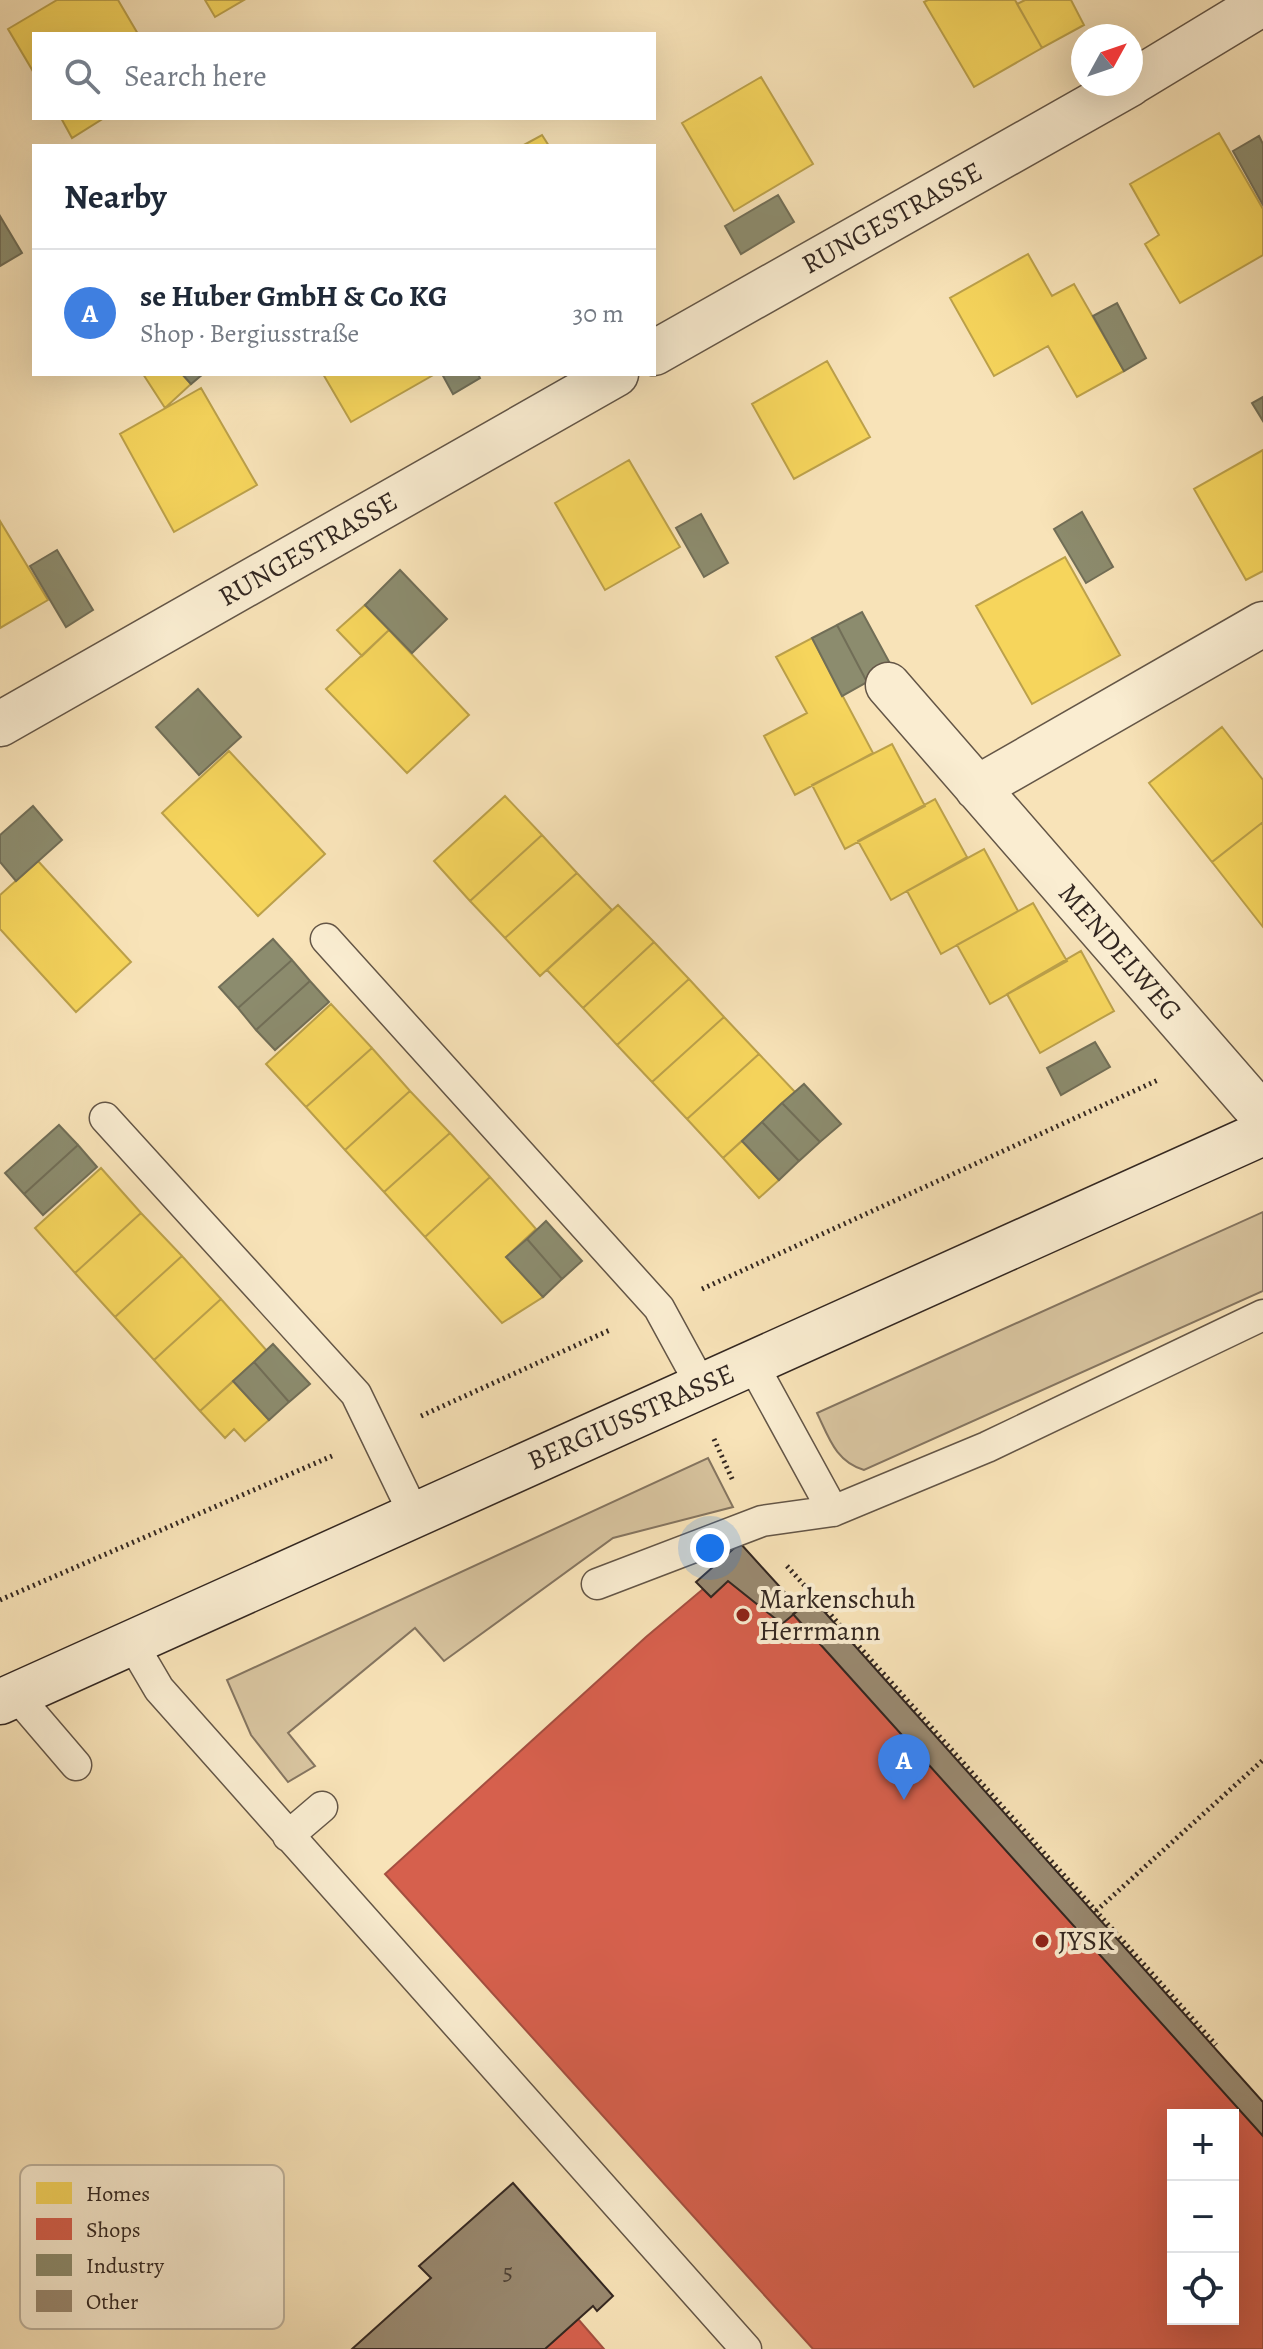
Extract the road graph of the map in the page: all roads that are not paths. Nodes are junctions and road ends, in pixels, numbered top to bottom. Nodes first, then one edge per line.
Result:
1 (1263, 3) edge
2 (1143, 76) edge
3 (1109, 96) edge
4 (656, 352) edge
5 (612, 376) edge
6 (1263, 624) edge
7 (888, 685) dead end
8 (0, 724) edge
9 (977, 788) junction
10 (326, 939) dead end
11 (1263, 1116) edge
12 (105, 1118) dead end
13 (1263, 1133) edge
14 (1263, 1315) edge
15 (752, 1363) junction
16 (701, 1385) junction
17 (833, 1511) junction
18 (415, 1516) junction
19 (597, 1584) dead end
20 (132, 1643) junction
21 (8, 1698) edge
22 (76, 1765) dead end
23 (322, 1807) dead end
24 (288, 1836) junction
25 (746, 2349) edge

1 - 2 street, RUNGESTRASSE
3 - 4 street, RUNGESTRASSE
5 - 8 street, RUNGESTRASSE
6 - 9 street
7 - 9 street, MENDELWEG
9 - 11 street, MENDELWEG
10 - 16 lane
12 - 18 lane
13 - 15 street, BERGIUSSTRASSE
14 - 17 lane
15 - 16 street, BERGIUSSTRASSE
15 - 17 lane
16 - 18 street, BERGIUSSTRASSE
17 - 19 lane
18 - 20 street, BERGIUSSTRASSE
20 - 21 street, BERGIUSSTRASSE
20 - 24 lane
21 - 22 lane
23 - 24 lane
24 - 25 lane

